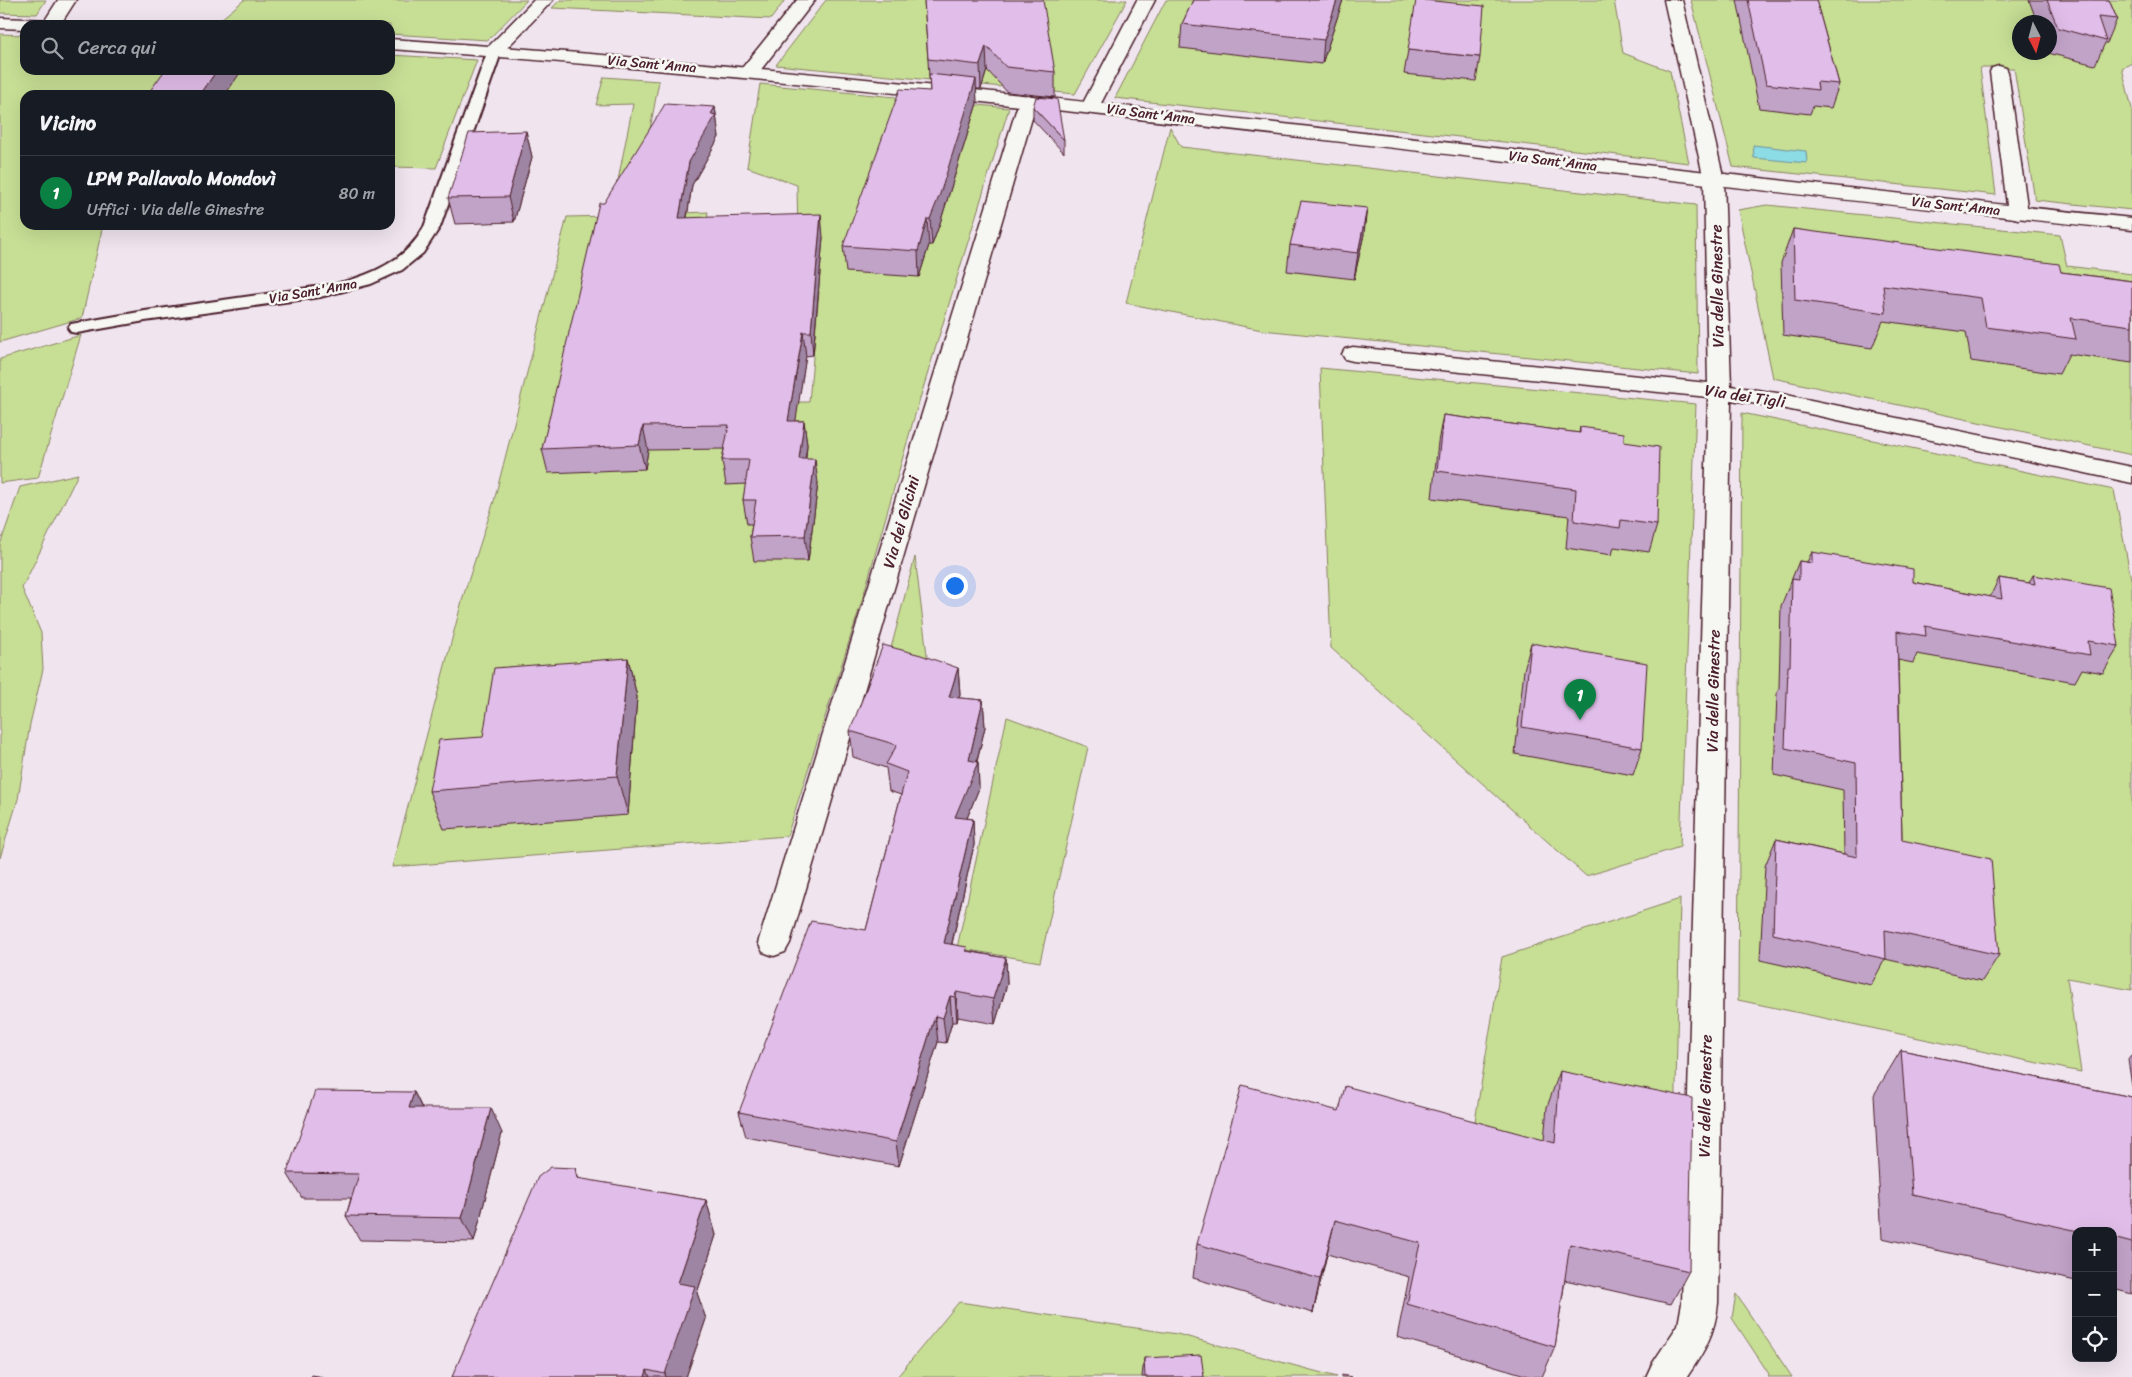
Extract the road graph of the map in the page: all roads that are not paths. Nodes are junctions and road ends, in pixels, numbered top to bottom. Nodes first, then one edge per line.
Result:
1 (67, 0) edge
2 (544, 0) edge
3 (806, 0) edge
4 (1146, 0) edge
5 (1673, 0) edge
6 (54, 20) edge
7 (0, 23) edge
8 (20, 24) edge
9 (395, 44) edge
10 (496, 50) junction
11 (749, 72) junction
12 (1998, 72) dead end
13 (1028, 100) junction
14 (1090, 107) junction
15 (1714, 180) junction
16 (2018, 213) junction
17 (2132, 224) edge
18 (77, 328) dead end
19 (1353, 354) dead end
20 (1720, 391) junction
21 (2132, 475) edge
22 (774, 943) dead end
23 (1665, 1377) edge

1 - 6 street
2 - 10 street, Via Sant'Anna
3 - 11 street
4 - 14 street, Via Sant'Anna
5 - 15 street, Via delle Ginestre
7 - 8 street
9 - 10 street, Via Sant'Anna
10 - 11 street, Via Sant'Anna
10 - 18 lane, Via Sant'Anna
11 - 13 street, Via Sant'Anna
12 - 16 street, Via Sant'Anna
13 - 14 street, Via Sant'Anna
13 - 22 street, Via dei Glicini
14 - 15 street, Via Sant'Anna
15 - 16 street, Via Sant'Anna
15 - 20 street, Via delle Ginestre
16 - 17 street, Via Sant'Anna
19 - 20 street, Via dei Tigli
20 - 21 street, Via dei Tigli
20 - 23 street, Via delle Ginestre

